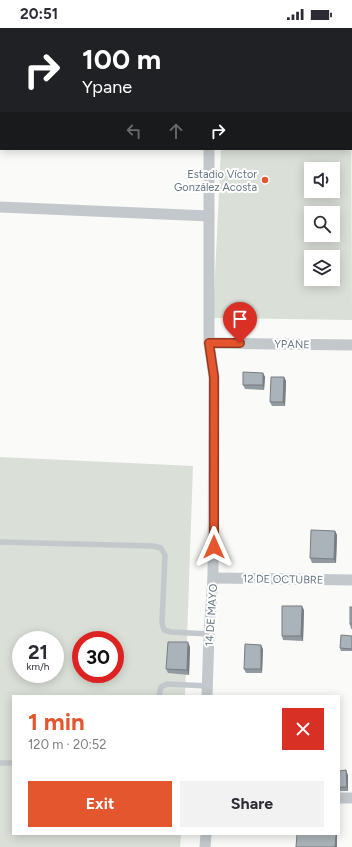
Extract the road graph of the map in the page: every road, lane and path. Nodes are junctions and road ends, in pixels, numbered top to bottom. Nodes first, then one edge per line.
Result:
1 (209, 150) edge
2 (0, 207) edge
3 (209, 216) junction
4 (209, 343) junction
5 (352, 345) edge
6 (0, 542) edge
7 (213, 578) junction
8 (352, 580) edge
9 (209, 634) junction
10 (208, 691) edge
11 (159, 695) edge
12 (0, 763) edge
13 (12, 763) edge
14 (340, 798) edge
15 (352, 798) edge
16 (206, 835) edge
17 (205, 847) edge

1 - 3 street, 14 DE MAYO
2 - 3 street
3 - 4 street, 14 DE MAYO
4 - 5 street, YPANE
4 - 7 street, 14 DE MAYO
6 - 9 lane
7 - 8 street, 12 DE OCTUBRE
7 - 9 street, 14 DE MAYO
9 - 10 street, 14 DE MAYO
10 - 11 lane
12 - 13 lane
14 - 15 street
16 - 17 street

